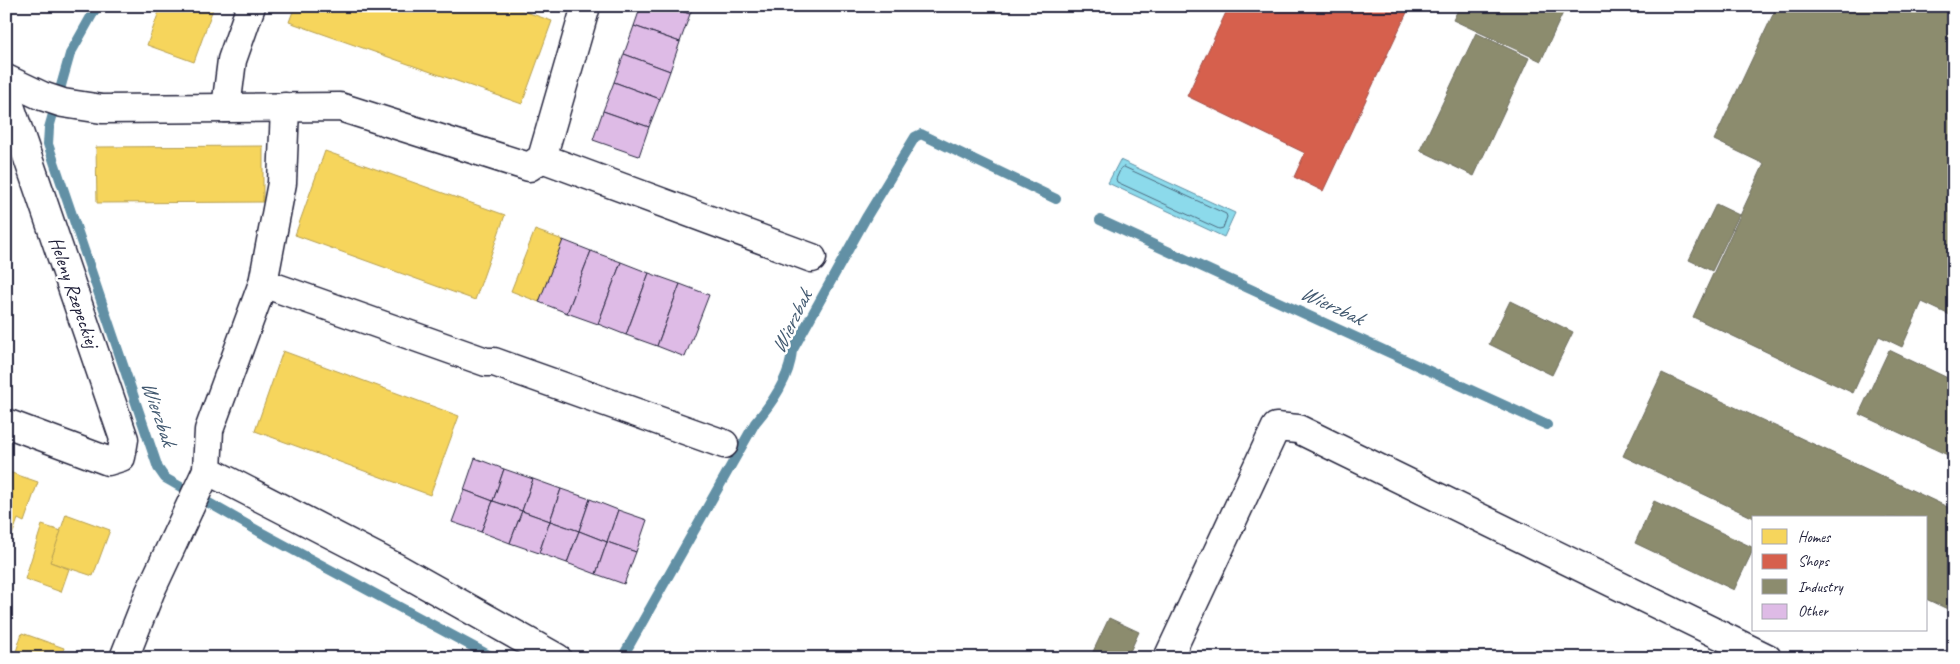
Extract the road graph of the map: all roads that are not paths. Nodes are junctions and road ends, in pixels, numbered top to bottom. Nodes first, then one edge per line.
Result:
1 (251, 6) edge
2 (586, 6) edge
3 (6, 79) edge
4 (6, 94) edge
5 (285, 107) junction
6 (226, 108) junction
7 (542, 158) junction
8 (812, 258) dead end
9 (263, 283) junction
10 (6, 423) edge
11 (724, 444) dead end
12 (201, 485) junction
13 (124, 658) edge
14 (557, 658) edge
15 (1168, 658) edge
16 (1768, 658) edge

1 - 6 street
2 - 7 street
3 - 6 street
4 - 10 street, Heleny Rzepeckiej
5 - 6 street
5 - 7 street
5 - 9 street
7 - 8 street
9 - 11 street
9 - 12 street
12 - 13 street
12 - 14 street
15 - 16 street

